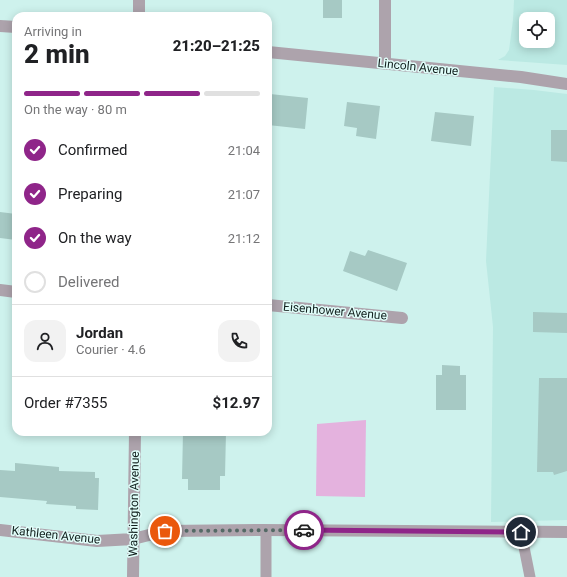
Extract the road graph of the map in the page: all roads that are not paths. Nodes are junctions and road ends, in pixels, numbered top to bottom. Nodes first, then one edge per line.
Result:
1 (139, 0) edge
2 (385, 0) edge
3 (139, 12) edge
4 (0, 26) edge
5 (12, 27) edge
6 (272, 52) edge
7 (385, 63) junction
8 (567, 84) edge
9 (0, 290) edge
10 (12, 292) edge
11 (272, 305) edge
12 (402, 318) dead end
13 (135, 436) edge
14 (0, 530) edge
15 (266, 530) junction
16 (521, 532) junction
17 (567, 532) edge
18 (133, 539) junction
19 (133, 577) edge
20 (266, 577) edge
21 (530, 577) edge

1 - 3 street
2 - 7 street
4 - 5 street
6 - 7 street, Lincoln Avenue
7 - 8 street, Lincoln Avenue
9 - 10 street
11 - 12 street, Eisenhower Avenue
13 - 18 street, Washington Avenue
14 - 18 street, Kathleen Avenue
15 - 16 street, Kathleen Avenue
15 - 18 street, Kathleen Avenue
15 - 20 lane
16 - 17 street, Kathleen Avenue
16 - 21 lane
18 - 19 street, Washington Avenue

